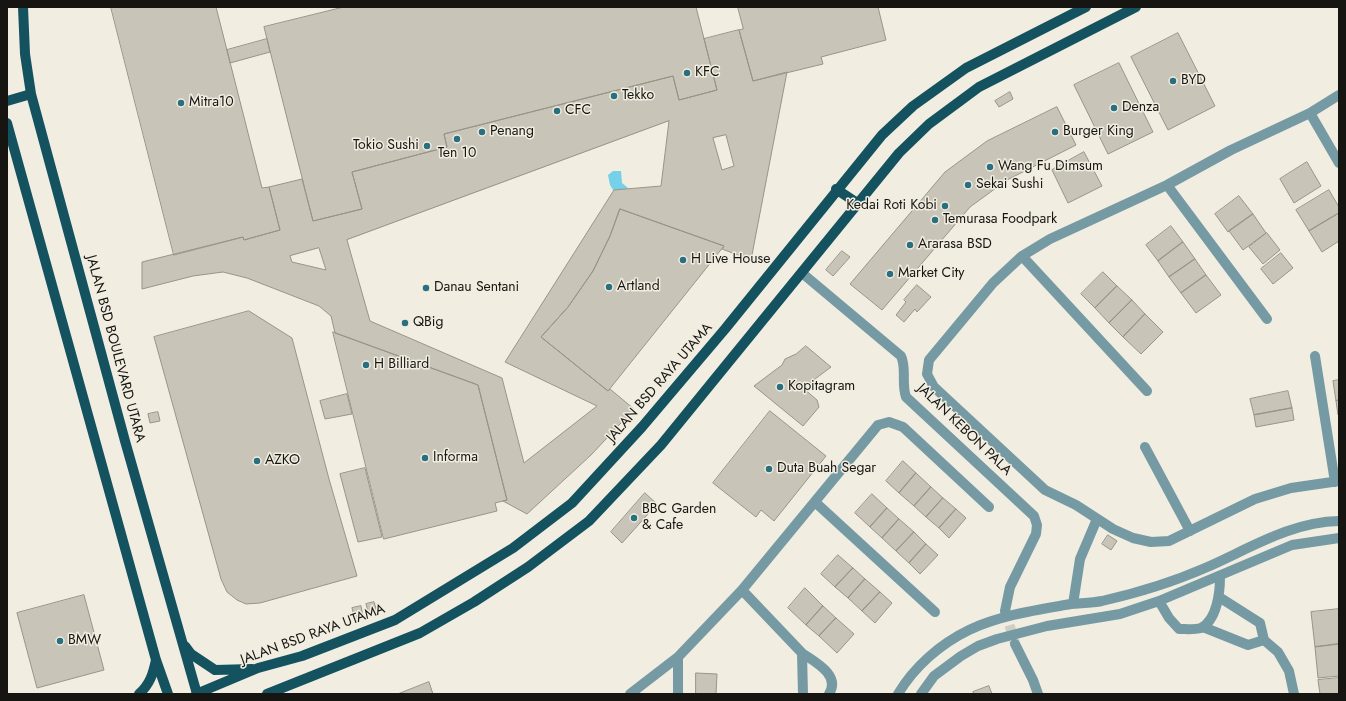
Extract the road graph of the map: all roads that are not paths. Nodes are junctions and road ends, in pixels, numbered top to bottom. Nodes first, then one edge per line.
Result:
1 (23, 7) edge
2 (1086, 7) edge
3 (1136, 7) edge
4 (31, 94) junction
5 (1339, 95) edge
6 (7, 101) edge
7 (1310, 113) junction
8 (7, 123) edge
9 (1339, 163) edge
10 (1167, 185) junction
11 (836, 189) junction
12 (857, 203) junction
13 (1022, 256) junction
14 (802, 273) junction
15 (1267, 319) dead end
16 (1314, 356) dead end
17 (1147, 391) dead end
18 (1145, 447) dead end
19 (1337, 482) edge
20 (815, 502) junction
21 (989, 508) dead end
22 (1097, 519) junction
23 (1339, 521) edge
24 (1190, 531) junction
25 (1339, 538) edge
26 (1220, 577) junction
27 (742, 590) junction
28 (1220, 597) junction
29 (1159, 602) junction
30 (1073, 604) junction
31 (1004, 611) tunnel mouth
32 (935, 612) dead end
33 (1202, 627) junction
34 (1264, 640) junction
35 (183, 643) junction
36 (1015, 644) tunnel mouth
37 (802, 654) junction
38 (678, 657) junction
39 (156, 660) junction
40 (922, 663) junction
41 (258, 668) junction
42 (934, 676) junction
43 (139, 694) edge
44 (168, 694) edge
45 (197, 694) edge
46 (267, 694) edge
47 (630, 694) edge
48 (678, 694) edge
49 (803, 694) edge
50 (829, 694) edge
51 (898, 694) edge
52 (921, 694) edge
53 (1038, 694) edge
54 (1294, 694) edge

1 - 4 main road, JALAN BSD BOULEVARD UTARA
2 - 11 main road, JALAN BSD RAYA UTAMA
3 - 12 main road
4 - 6 main road
4 - 35 main road, JALAN BSD BOULEVARD UTARA
5 - 7 street
7 - 9 street
7 - 10 street
8 - 39 main road
10 - 13 street
10 - 15 street
11 - 12 main road
11 - 41 main road, JALAN BSD RAYA UTAMA
12 - 14 main road
13 - 17 street
13 - 22 street
14 - 31 street, JALAN KEBON PALA
14 - 46 main road
16 - 19 street
18 - 24 street
19 - 24 street
20 - 21 street
20 - 27 street
20 - 32 street
22 - 24 street
22 - 30 street
23 - 30 street
25 - 26 street
26 - 28 street
26 - 29 street
27 - 37 street
27 - 38 street
28 - 33 street
28 - 34 street
29 - 33 street
29 - 42 street
30 - 40 street
33 - 34 street
34 - 54 street
35 - 41 main road
35 - 45 main road, JALAN BSD BOULEVARD UTARA
36 - 53 street
37 - 49 street
37 - 50 street
38 - 47 street
38 - 48 street
39 - 43 main road
39 - 44 main road
40 - 42 street
40 - 51 street
41 - 45 main road, JALAN BSD RAYA UTAMA
42 - 52 street

